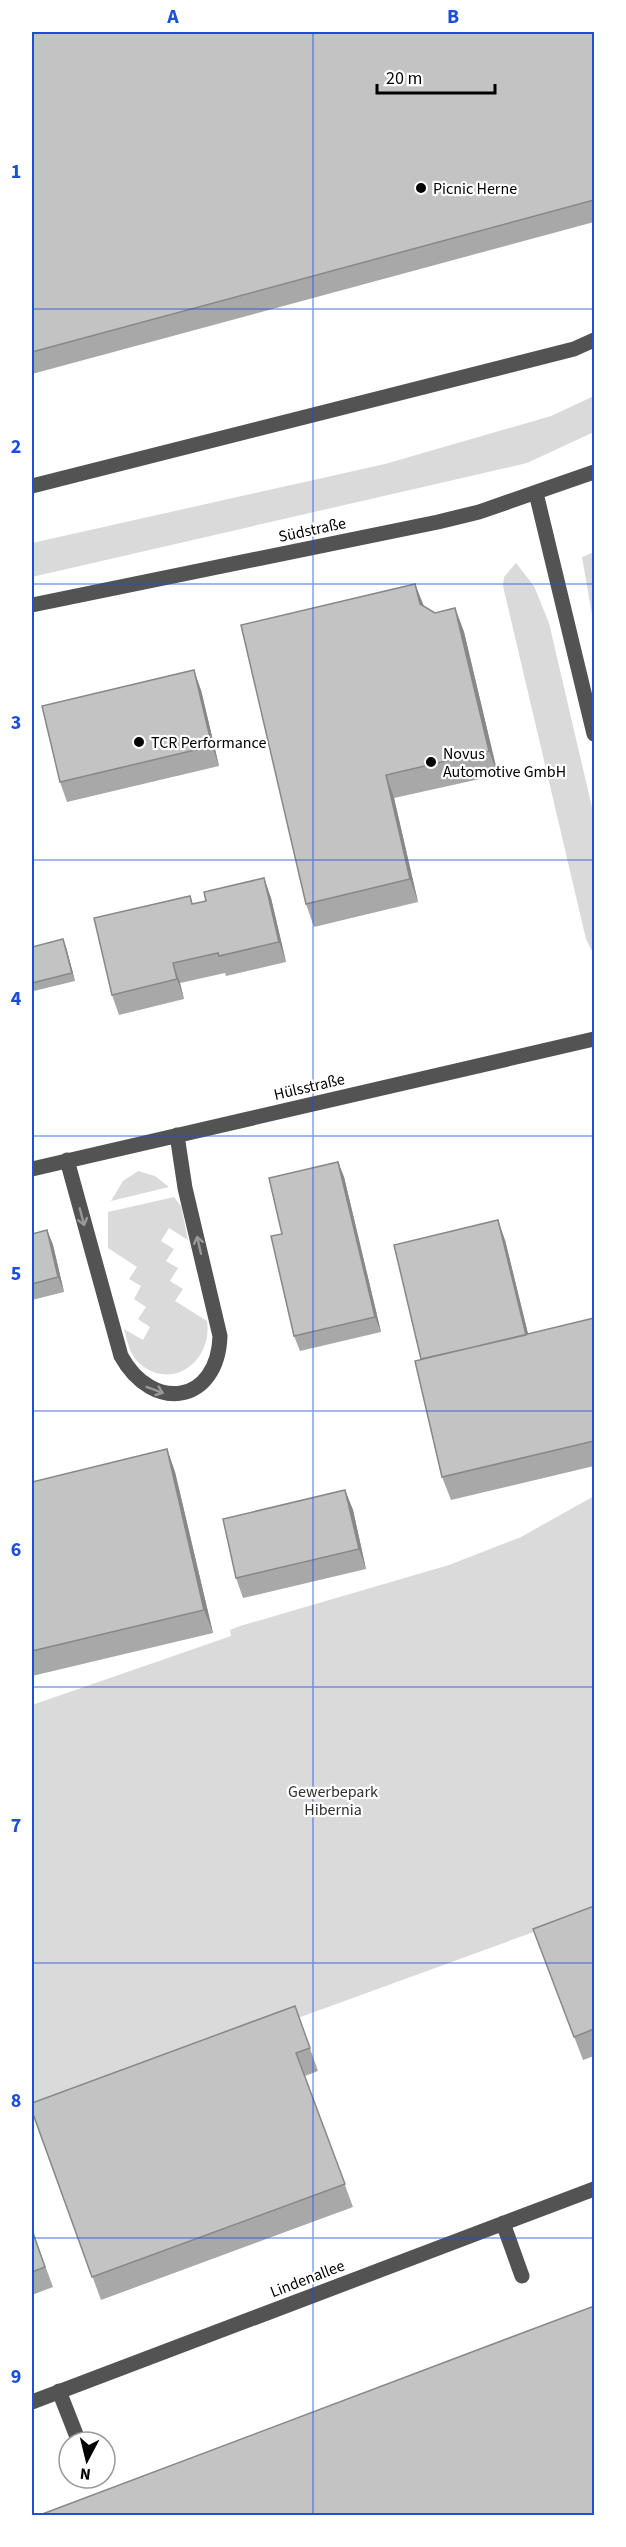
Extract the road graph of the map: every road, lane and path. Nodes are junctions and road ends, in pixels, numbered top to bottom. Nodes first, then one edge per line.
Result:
1 (594, 340) edge
2 (594, 472) edge
3 (32, 486) edge
4 (536, 493) junction
5 (32, 605) edge
6 (594, 734) edge
7 (594, 1039) edge
8 (177, 1135) junction
9 (67, 1160) junction
10 (32, 1169) edge
11 (594, 2188) edge
12 (503, 2223) junction
13 (522, 2276) dead end
14 (59, 2391) junction
15 (32, 2402) edge
16 (74, 2430) edge

1 - 3 street
2 - 4 street, Südstraße
4 - 5 street, Südstraße
4 - 6 street
7 - 8 street, Hülsstraße
8 - 9 street, Hülsstraße
9 -> 8 street
9 - 10 street, Hülsstraße
11 - 12 street, Lindenallee
12 - 13 street
12 - 14 street, Lindenallee
14 - 15 street, Lindenallee
14 - 16 street

